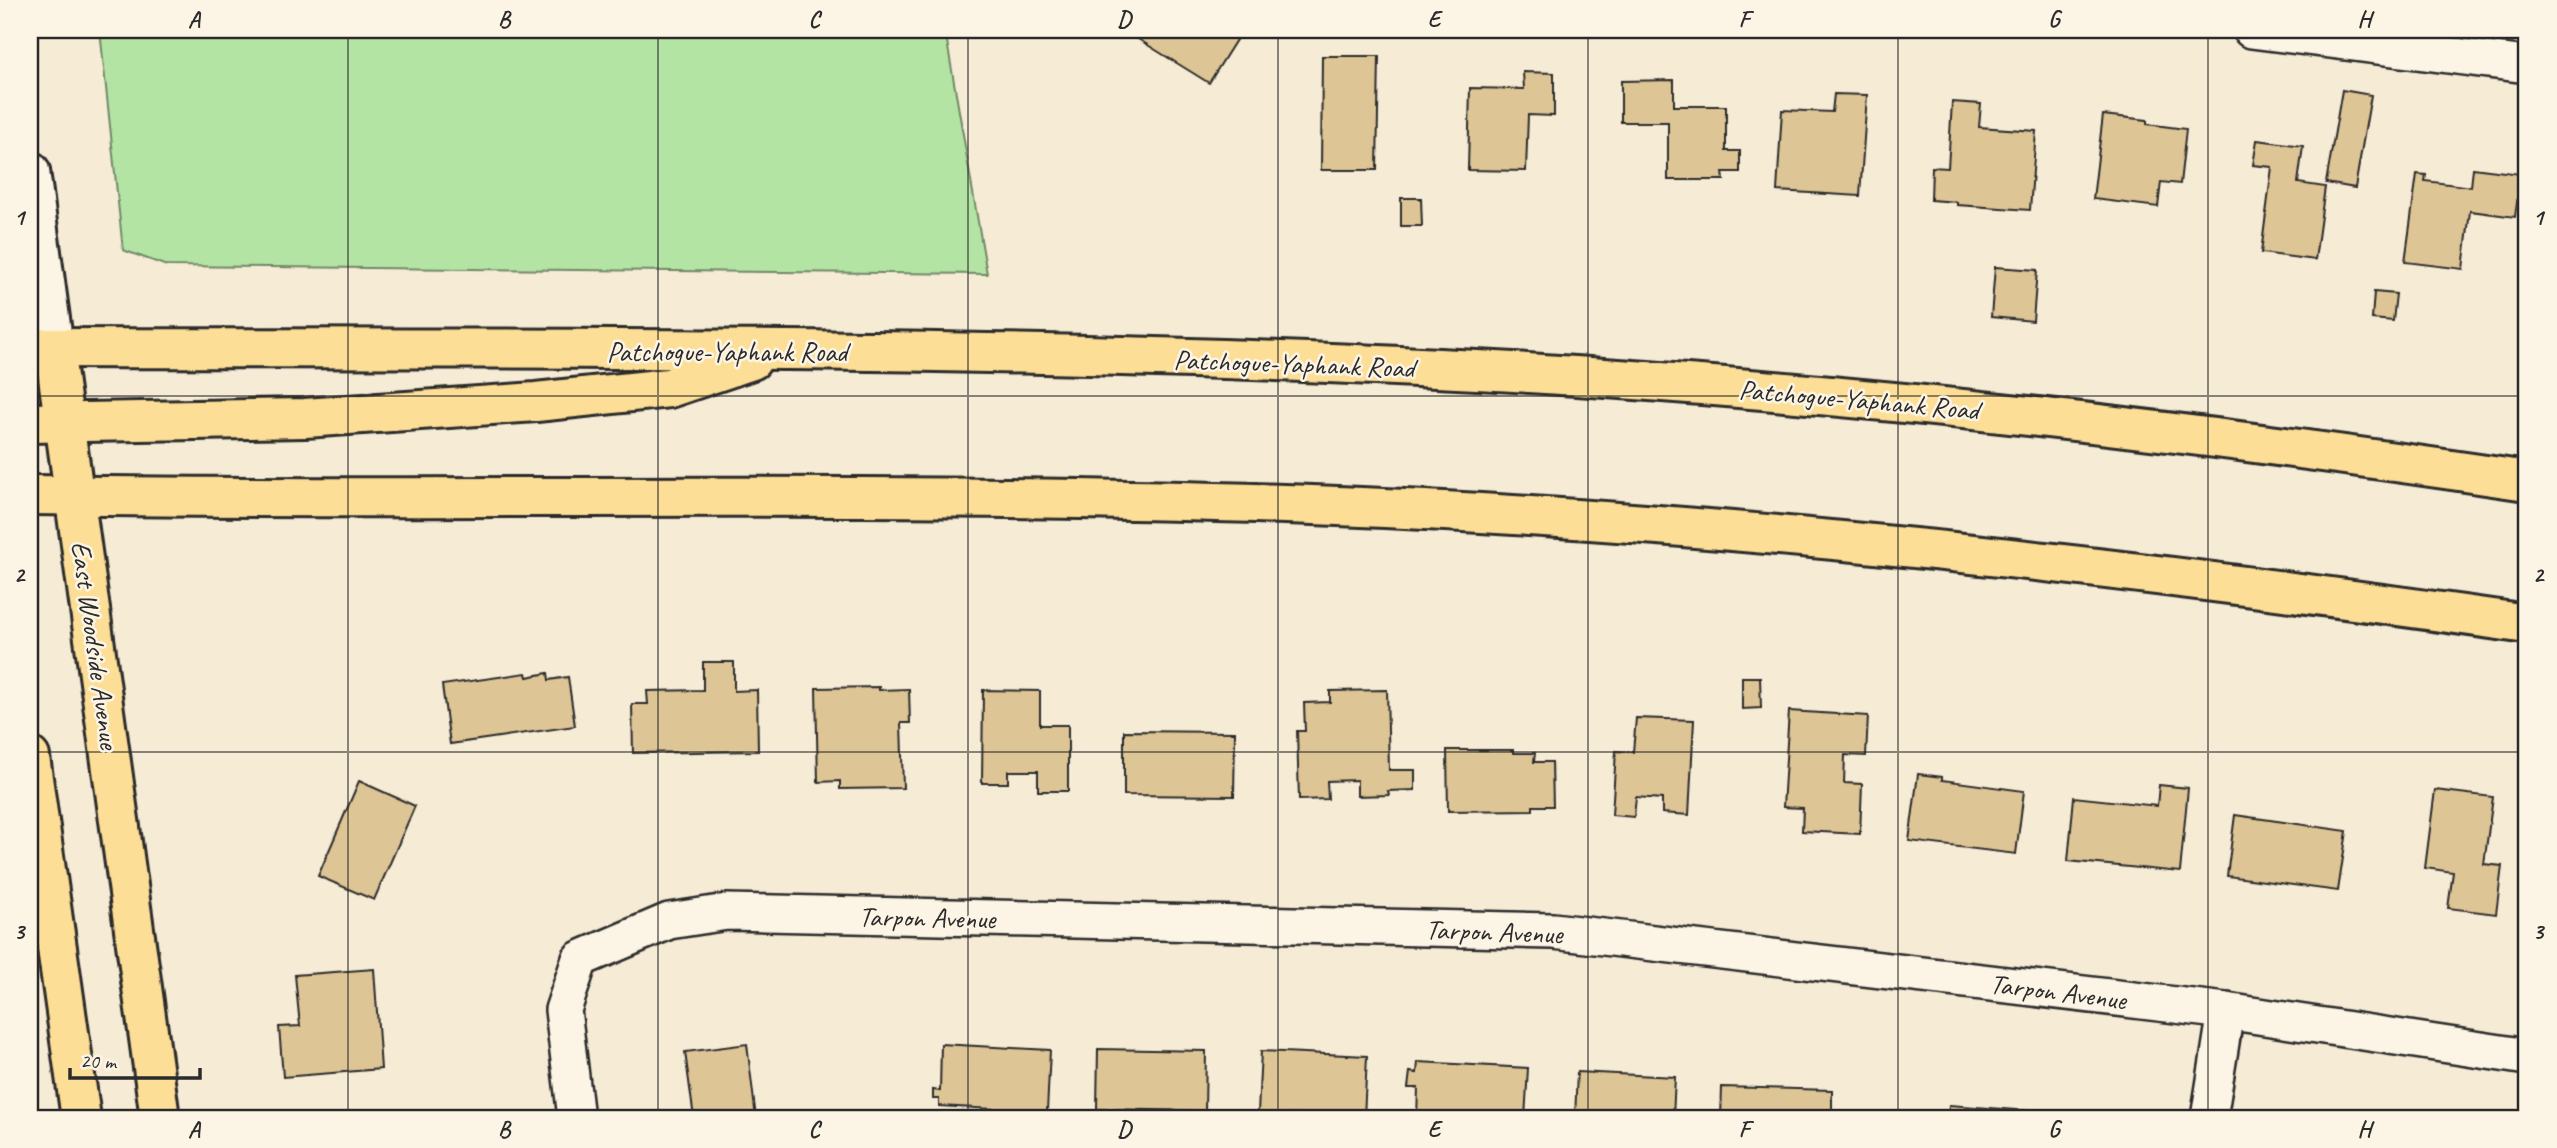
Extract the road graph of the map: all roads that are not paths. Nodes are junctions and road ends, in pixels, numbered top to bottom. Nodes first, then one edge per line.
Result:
1 (2251, 30) edge
2 (2527, 65) edge
3 (30, 171) edge
4 (42, 348) edge
5 (780, 350) junction
6 (47, 423) edge
7 (2527, 481) edge
8 (30, 495) edge
9 (75, 496) junction
10 (2527, 624) edge
11 (30, 757) edge
12 (2226, 1011) junction
13 (2527, 1057) edge
14 (81, 1118) edge
15 (160, 1118) edge
16 (576, 1118) edge
17 (2209, 1118) edge

1 - 2 street
3 - 4 main road, East Woodside Avenue
4 - 5 main road, Patchogue-Yaphank Road
4 - 6 main road, East Woodside Avenue
5 - 6 main road
5 - 7 main road, Patchogue-Yaphank Road
6 - 9 main road, East Woodside Avenue
8 - 9 main road
9 - 10 main road
9 - 15 main road, East Woodside Avenue
11 - 14 main road
12 - 13 street, Tarpon Avenue
12 - 16 street, Tarpon Avenue
12 - 17 street

